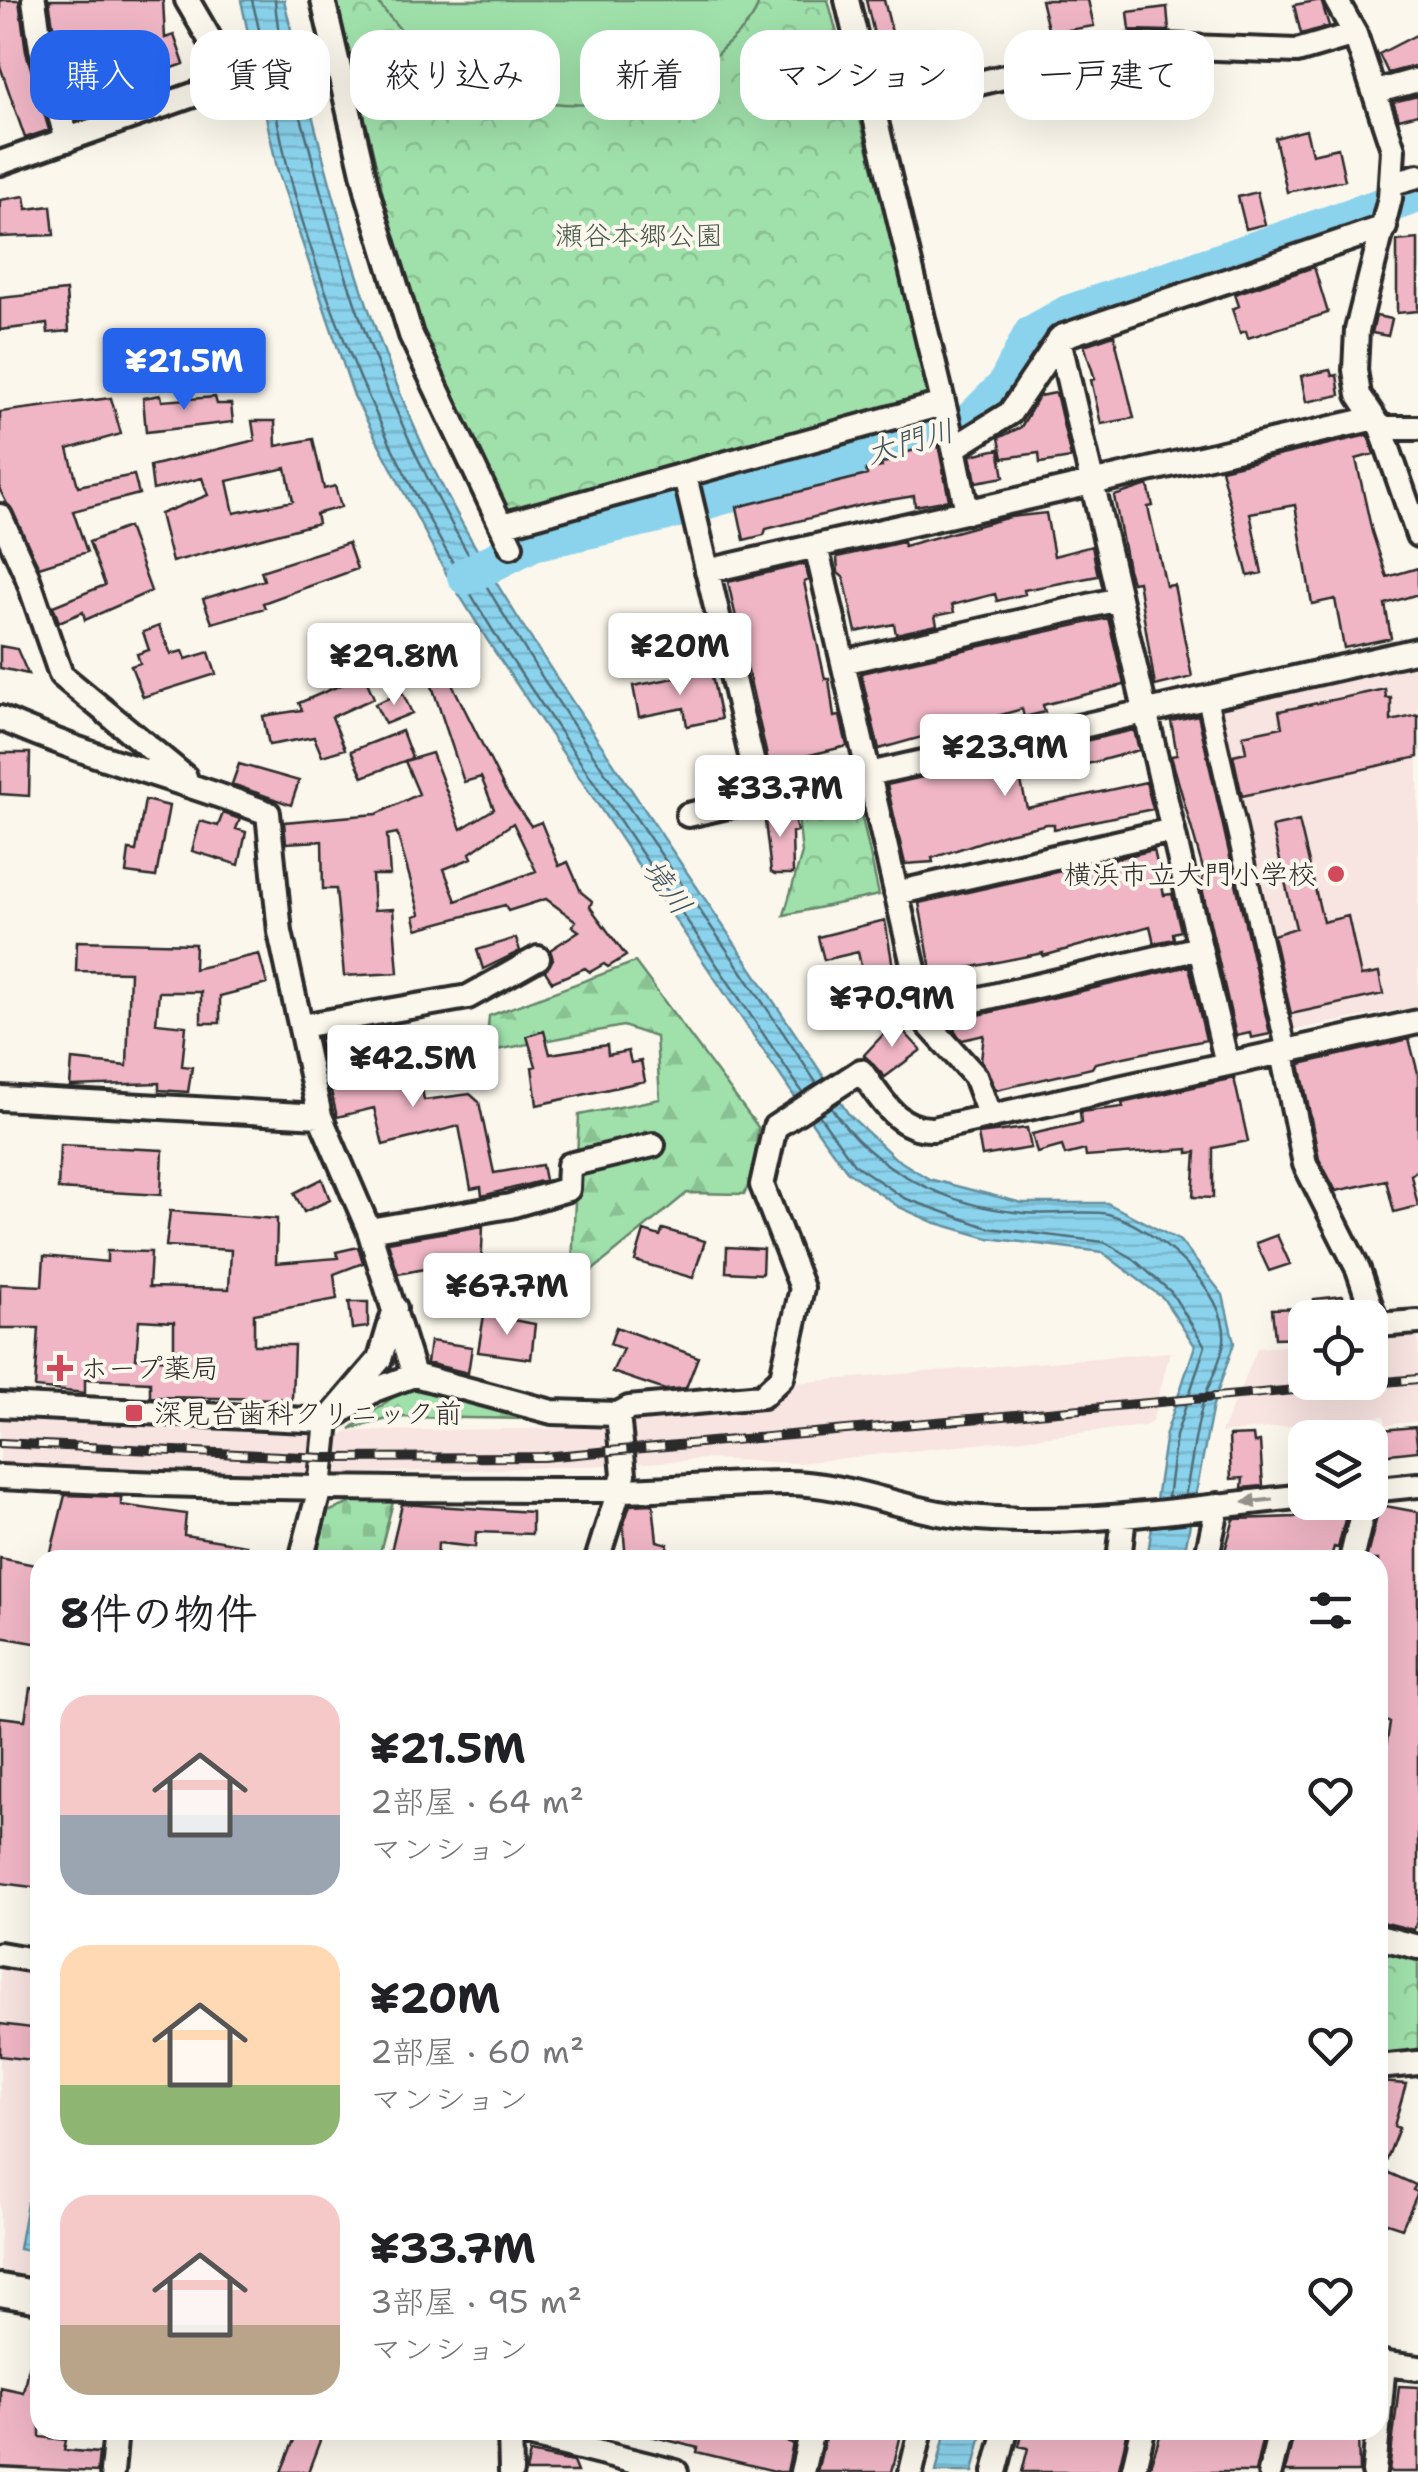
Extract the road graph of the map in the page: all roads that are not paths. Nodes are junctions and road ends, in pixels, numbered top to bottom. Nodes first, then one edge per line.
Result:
1 (34, 0) edge
2 (187, 0) edge
3 (323, 0) edge
4 (847, 0) edge
5 (1336, 0) edge
6 (855, 30) edge
7 (1355, 34) junction
8 (1418, 80) edge
9 (984, 82) edge
10 (1375, 92) junction
11 (878, 120) edge
12 (67, 140) junction
13 (0, 163) edge
14 (1418, 176) edge
15 (1388, 207) junction
16 (1060, 339) junction
17 (1376, 424) junction
18 (1418, 428) edge
19 (949, 429) junction
20 (1092, 483) junction
21 (689, 494) junction
22 (967, 512) junction
23 (0, 516) edge
24 (1418, 535) edge
25 (816, 546) junction
26 (707, 572) junction
27 (1120, 599) junction
28 (1418, 650) edge
29 (843, 662) junction
30 (1207, 698) junction
31 (1146, 712) junction
32 (0, 718) edge
33 (868, 774) junction
34 (196, 786) junction
35 (761, 798) junction
36 (688, 815) dead end
37 (1173, 830) junction
38 (896, 893) junction
39 (1200, 948) junction
40 (538, 958) dead end
41 (924, 1012) junction
42 (1418, 1022) edge
43 (300, 1026) junction
44 (1284, 1052) junction
45 (1226, 1064) junction
46 (0, 1098) edge
47 (320, 1116) junction
48 (990, 1117) junction
49 (653, 1145) dead end
50 (369, 1230) junction
51 (396, 1305) junction
52 (1418, 1322) edge
53 (414, 1375) junction
54 (0, 1405) edge
55 (618, 1414) junction
56 (327, 1421) junction
57 (0, 1477) edge
58 (1418, 1485) edge
59 (320, 1488) junction
60 (1388, 1488) edge
61 (619, 1490) junction
62 (1288, 1498) edge
63 (1215, 1505) junction
64 (1124, 1516) junction
65 (1360, 1520) edge
66 (303, 1550) edge
67 (600, 1550) edge
68 (1121, 1550) edge
69 (1208, 1550) edge
70 (1353, 1550) edge
71 (1388, 1940) edge
72 (1418, 1947) edge
73 (0, 1954) edge
74 (30, 1959) edge
75 (1418, 2063) edge
76 (1388, 2066) edge
77 (0, 2290) edge
78 (30, 2295) edge
79 (1388, 2364) edge
80 (1418, 2368) edge
81 (115, 2440) edge
82 (509, 2440) edge
83 (549, 2440) edge
84 (810, 2440) edge
85 (919, 2440) edge
86 (1004, 2440) edge
87 (1142, 2440) edge
88 (1278, 2440) edge
89 (1376, 2440) edge
90 (112, 2472) edge
91 (510, 2472) edge
92 (676, 2472) edge
93 (802, 2472) edge
94 (911, 2472) edge
95 (996, 2472) edge
96 (1134, 2472) edge
97 (1270, 2472) edge
98 (1374, 2472) edge

1 - 12 street
2 - 12 street
3 - 21 street
4 - 6 street
5 - 7 street
7 - 9 street
7 - 10 street
8 - 10 street
10 - 15 street
11 - 19 street
12 - 13 street
14 - 15 street
15 - 16 street
15 - 17 street
16 - 19 street
16 - 20 street
17 - 18 street
17 - 20 street
17 - 24 street
19 - 21 street
19 - 22 street
20 - 22 street
20 - 27 street
21 - 26 street
22 - 25 street
23 - 34 street
25 - 26 street
25 - 29 street
26 - 35 street
27 - 29 street
27 - 31 street
28 - 30 street
29 - 33 street
30 - 31 street
30 - 44 street
31 - 33 street
31 - 37 street
32 - 34 street
33 - 35 street
33 - 38 street
34 - 43 street
35 - 36 street
37 - 38 street
37 - 39 street
38 - 41 street
39 - 41 street
39 - 45 street
40 - 43 street
41 - 48 street
42 - 44 street
43 - 47 street
44 - 45 street
44 - 52 street
45 - 48 street
46 - 47 street
47 - 50 street
48 - 55 street
49 - 50 street
50 - 51 street
51 - 53 street
51 - 56 street
53 - 55 street
53 - 56 street
54 - 56 street
55 - 61 street
56 - 59 street
57 - 59 street
58 - 60 street
59 - 61 street
59 - 66 street
61 - 64 street
61 - 67 street
62 -> 63 street
63 - 64 street
63 - 69 street
64 - 68 street
65 - 70 street
71 - 72 street
73 - 74 street
75 - 76 street
77 - 78 street
79 - 80 street
81 - 90 street
82 - 91 street
83 - 92 street
84 - 93 street
85 - 94 street
86 - 95 street
87 - 96 street
88 - 97 street
89 - 98 street

